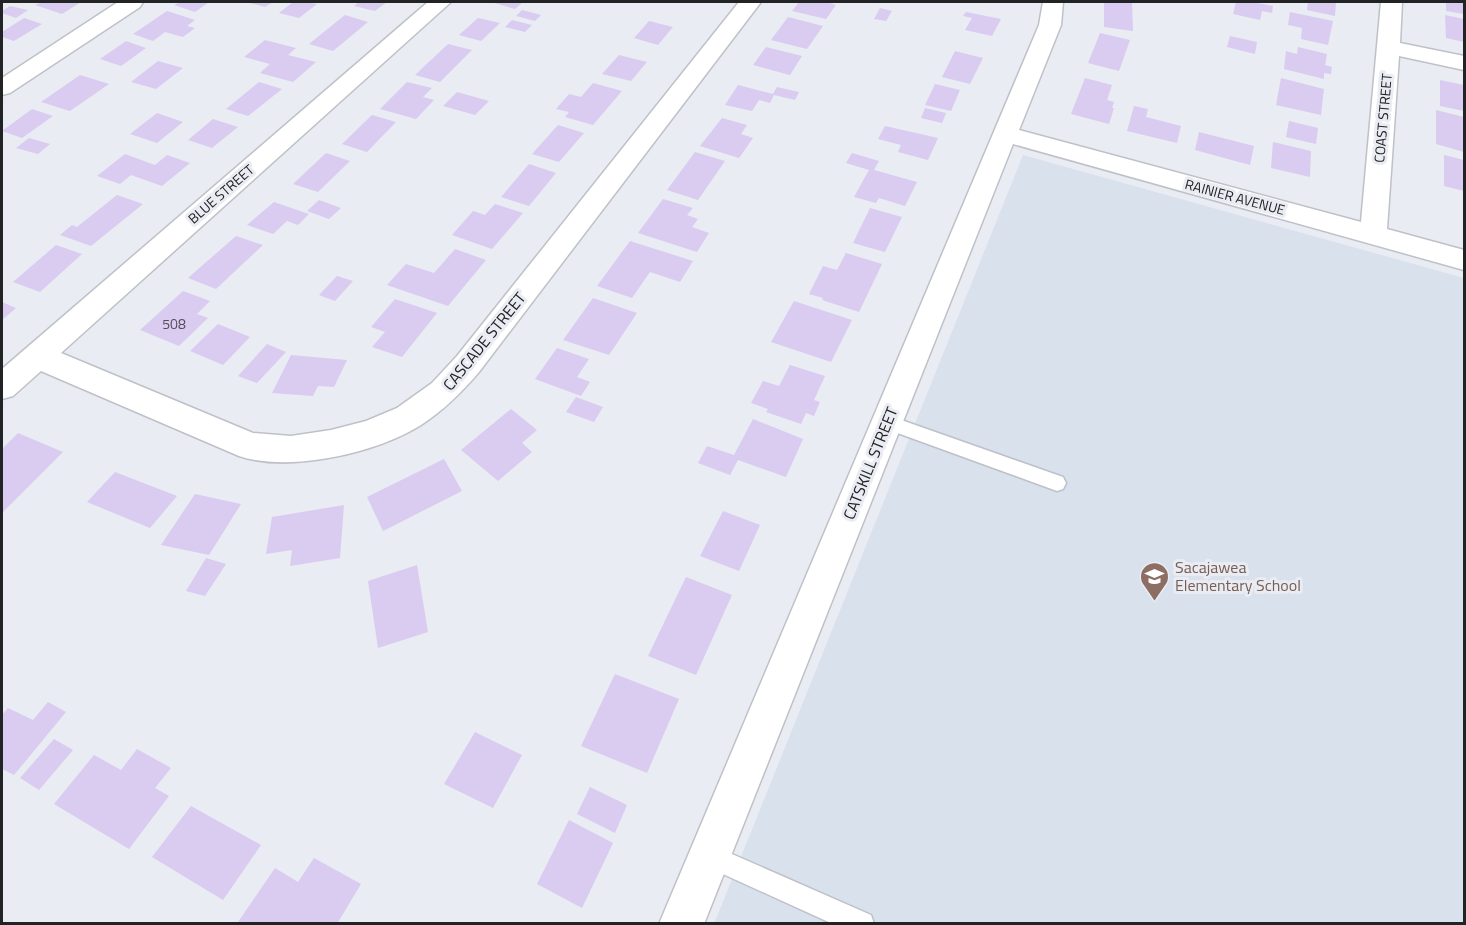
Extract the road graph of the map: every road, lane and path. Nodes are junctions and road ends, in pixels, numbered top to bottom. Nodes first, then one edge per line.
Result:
1 (132, 2) edge
2 (440, 2) edge
3 (750, 2) edge
4 (1053, 2) edge
5 (1392, 2) edge
6 (1389, 47) junction
7 (1464, 63) edge
8 (2, 88) edge
9 (1005, 134) junction
10 (1373, 235) junction
11 (1464, 260) edge
12 (37, 356) junction
13 (2, 387) edge
14 (887, 422) junction
15 (1057, 483) dead end
16 (709, 856) junction
17 (681, 924) edge
18 (862, 924) edge

1 - 8 street
2 - 12 street, BLUE STREET
3 - 12 street, CASCADE STREET
4 - 9 street, CATSKILL STREET
5 - 6 street, COAST STREET
6 - 7 street
6 - 10 street, COAST STREET
9 - 10 street, RAINIER AVENUE
9 - 14 street, CATSKILL STREET
10 - 11 street, RAINIER AVENUE
12 - 13 street, BLUE STREET
14 - 15 lane
14 - 16 street, CATSKILL STREET
16 - 17 street, CATSKILL STREET
16 - 18 lane

